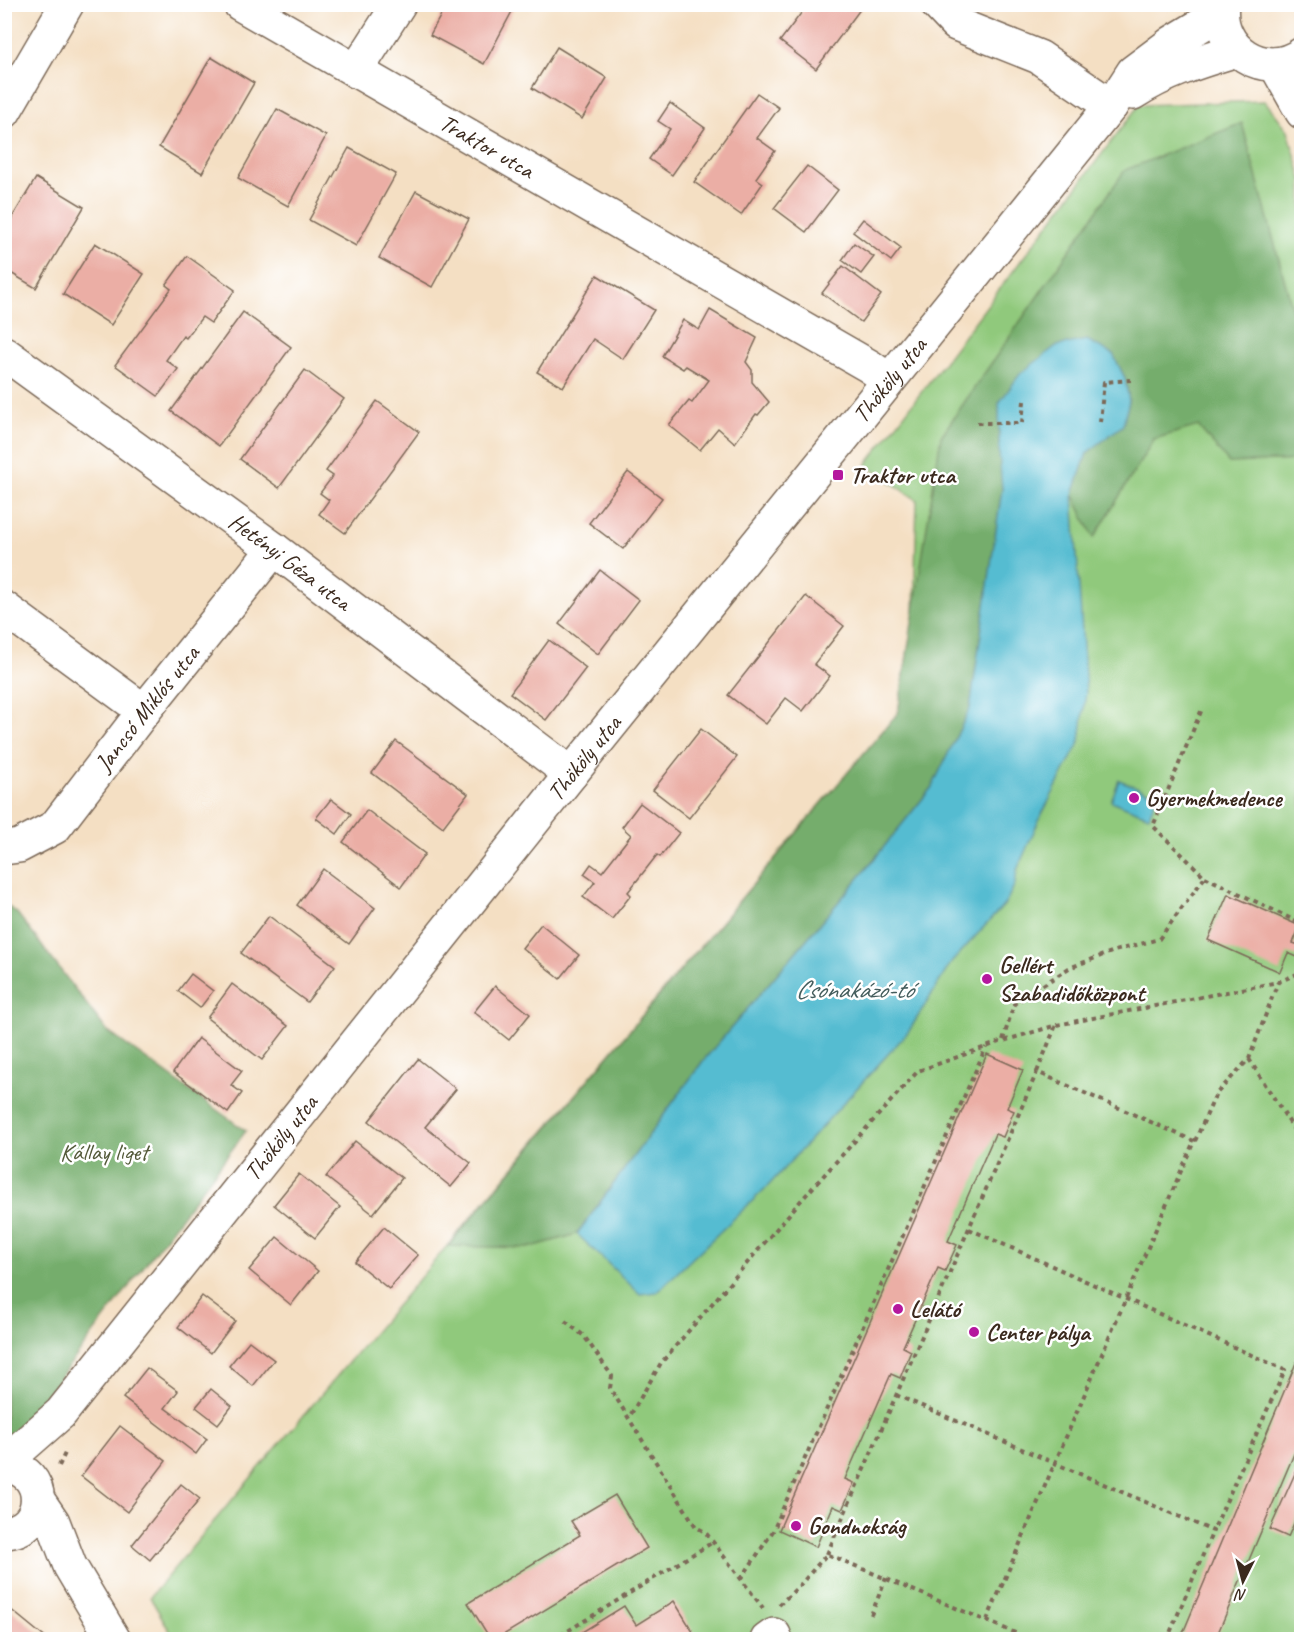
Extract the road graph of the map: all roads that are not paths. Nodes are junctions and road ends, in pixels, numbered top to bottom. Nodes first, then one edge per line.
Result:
1 (67, 4) edge
2 (240, 4) edge
3 (399, 4) edge
4 (936, 4) edge
5 (1221, 9) edge
6 (1237, 50) junction
7 (1288, 59) edge
8 (356, 71) junction
9 (1111, 106) junction
10 (4, 112) edge
11 (1302, 112) edge
12 (4, 353) edge
13 (889, 380) junction
14 (274, 549) junction
15 (4, 608) edge
16 (144, 711) junction
17 (571, 774) junction
18 (4, 848) edge
19 (61, 1413) junction
20 (4, 1465) edge
21 (37, 1494) junction
22 (8, 1532) edge
23 (70, 1566) junction
24 (114, 1640) edge

1 - 10 street
2 - 8 street, Traktor utca
3 - 8 street
4 - 9 street
5 - 6 street
5 - 9 street, Thököly utca
6 - 7 street
6 - 9 street, Thököly utca
7 - 11 street
8 - 13 street, Traktor utca
9 - 13 street, Thököly utca
12 - 14 street, Hetényi Géza utca
13 - 17 street, Thököly utca
14 - 16 street, Jancsó Miklós utca
14 - 17 street, Hetényi Géza utca
15 - 16 street
16 - 18 street, Jancsó Miklós utca
17 - 19 street, Thököly utca
19 - 20 street
19 - 21 street
20 - 21 street
21 - 22 street
21 - 23 street
22 - 23 street
23 - 24 street

